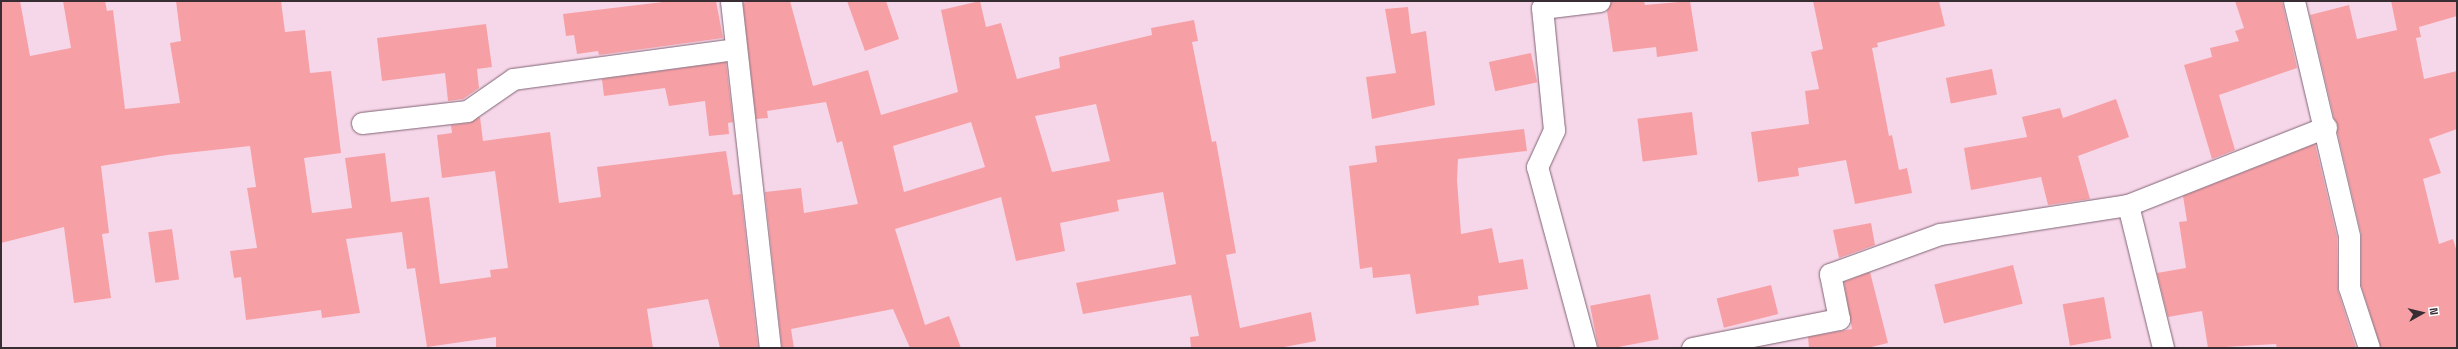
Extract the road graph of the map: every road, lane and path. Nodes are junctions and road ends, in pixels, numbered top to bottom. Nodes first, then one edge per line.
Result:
1 (731, 1) edge
2 (1600, 1) edge
3 (2294, 1) edge
4 (735, 49) junction
5 (362, 123) dead end
6 (2326, 128) junction
7 (2128, 205) junction
8 (770, 348) edge
9 (1586, 348) edge
10 (1692, 348) edge
11 (2163, 348) edge
12 (2369, 348) edge

1 - 4 street
2 - 9 street
3 - 6 street
4 - 5 street
4 - 8 street
6 - 7 street
6 - 12 street
7 - 10 street
7 - 11 street

